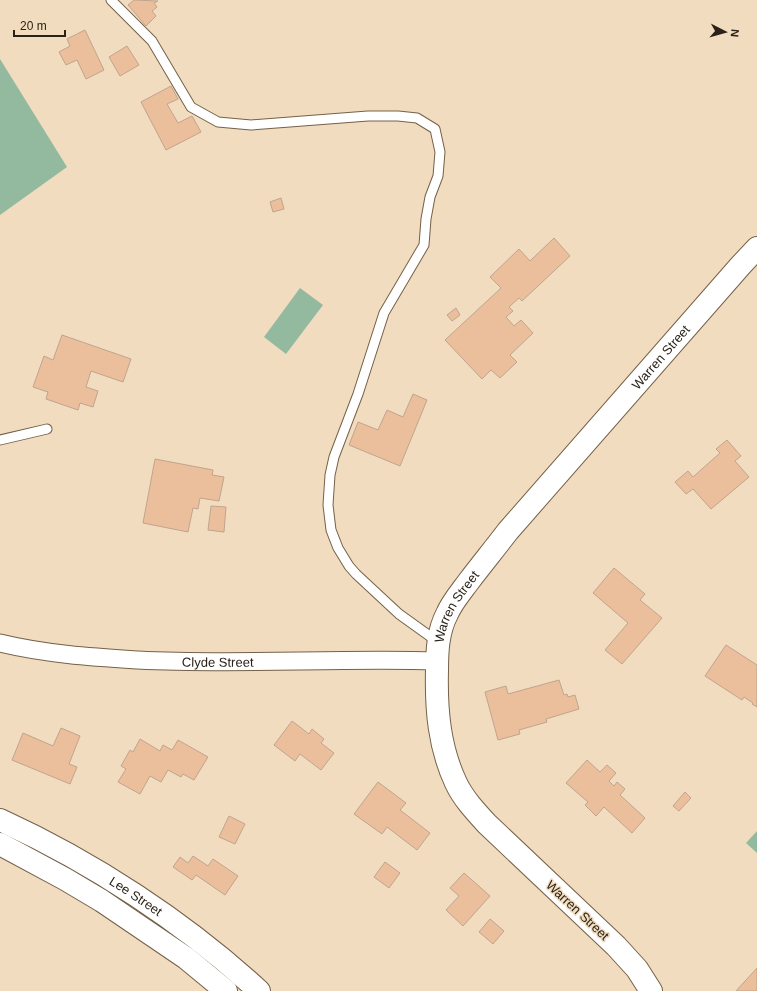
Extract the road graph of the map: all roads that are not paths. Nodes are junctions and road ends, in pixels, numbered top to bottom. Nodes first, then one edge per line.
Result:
1 (112, 0) edge
2 (757, 248) edge
3 (47, 428) dead end
4 (0, 440) edge
5 (0, 643) edge
6 (437, 652) junction
7 (0, 820) edge
8 (0, 844) edge
9 (226, 991) edge
10 (259, 991) edge
11 (651, 991) edge

1 - 6 lane
2 - 6 street, Warren Street
3 - 4 lane
5 - 6 street, Clyde Street
6 - 11 street, Warren Street
7 - 10 street, Lee Street
8 - 9 street, Lee Street

